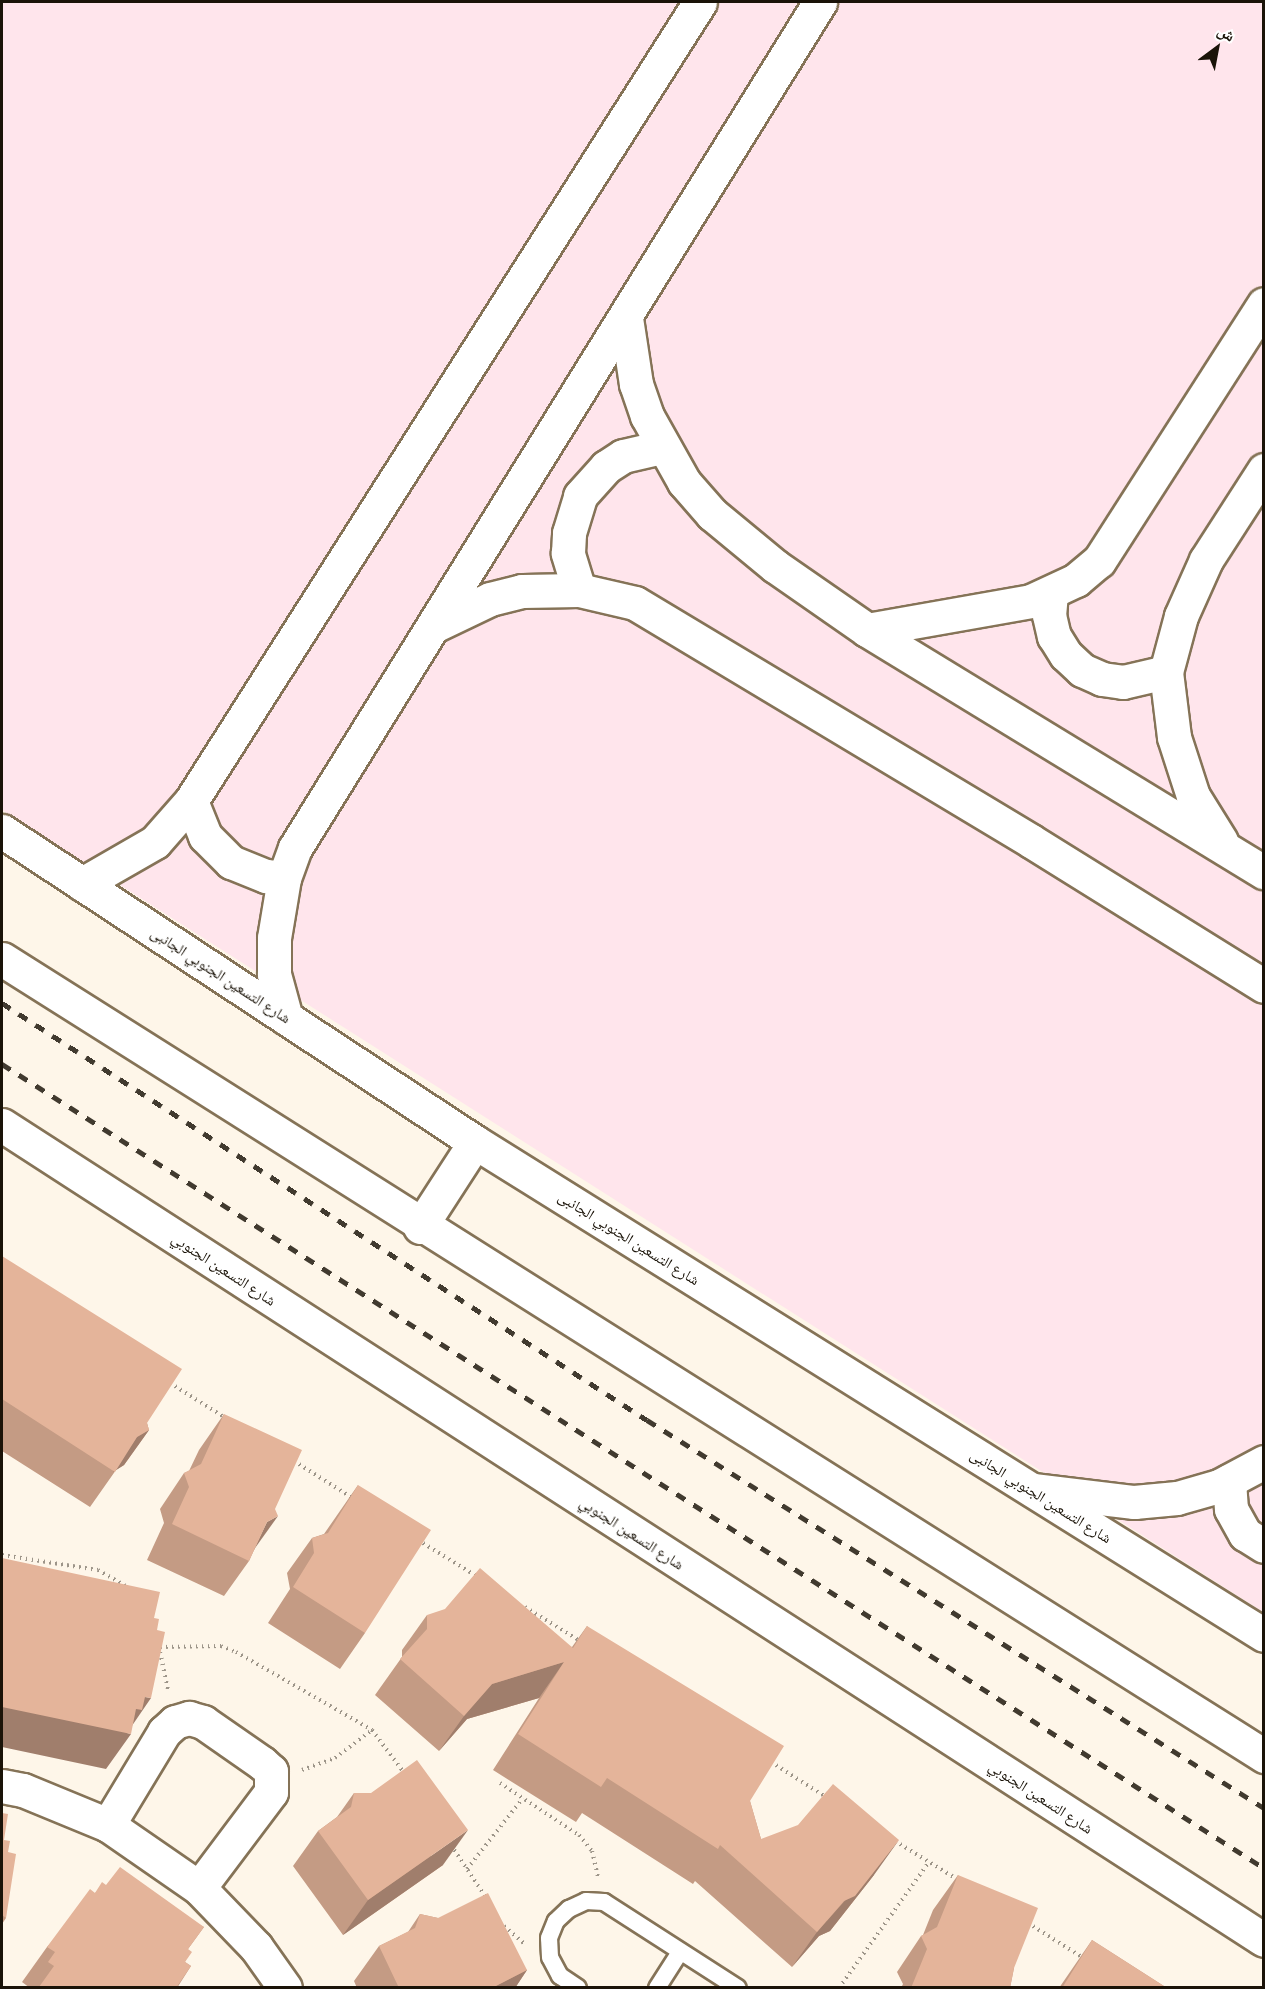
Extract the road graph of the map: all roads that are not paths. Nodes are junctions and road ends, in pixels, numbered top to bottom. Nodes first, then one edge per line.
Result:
1 (700, 2) edge
2 (820, 2) edge
3 (1263, 304) edge
4 (626, 318) junction
5 (661, 447) junction
6 (1263, 471) edge
7 (579, 590) junction
8 (1051, 593) junction
9 (433, 627) junction
10 (867, 630) junction
11 (1166, 672) junction
12 (192, 801) junction
13 (2, 831) edge
14 (1225, 848) junction
15 (1263, 872) edge
16 (284, 878) junction
17 (82, 884) junction
18 (2, 959) edge
19 (1263, 986) edge
20 (286, 1018) junction
21 (6, 1132) edge
22 (475, 1142) junction
23 (420, 1227) junction
24 (1263, 1462) edge
25 (1230, 1481) junction
26 (1033, 1490) junction
27 (1263, 1546) edge
28 (1263, 1635) edge
29 (1263, 1756) edge
30 (2, 1786) edge
31 (108, 1825) junction
32 (199, 1888) junction
33 (1263, 1940) edge
34 (680, 1952) junction
35 (285, 1988) edge
36 (578, 1988) edge
37 (657, 1988) edge
38 (738, 1988) edge

1 - 12 street
2 - 4 street
3 - 8 street
4 - 5 street
4 - 9 street
5 - 7 street
5 - 10 street
6 - 11 street
7 - 9 street
7 - 19 street
8 - 10 street
8 - 11 street
9 - 16 street
10 - 14 street
11 - 14 street
12 - 16 street
12 - 17 street
13 - 17 street, شارع التسعين الجنوبي الجانبى
14 - 15 street
16 - 20 street
17 - 20 street, شارع التسعين الجنوبي الجانبى
18 - 23 street
20 - 22 street, شارع التسعين الجنوبي الجانبى
21 - 33 street, شارع التسعين الجنوبي
22 - 23 street
22 - 26 street, شارع التسعين الجنوبي الجانبى
23 - 29 street
24 - 25 street
25 - 26 street
25 - 27 street
26 - 28 street, شارع التسعين الجنوبي الجانبى
30 - 31 street
31 - 32 street
31 - 32 street
32 - 35 street
34 - 36 lane
34 - 37 lane
34 - 38 lane

